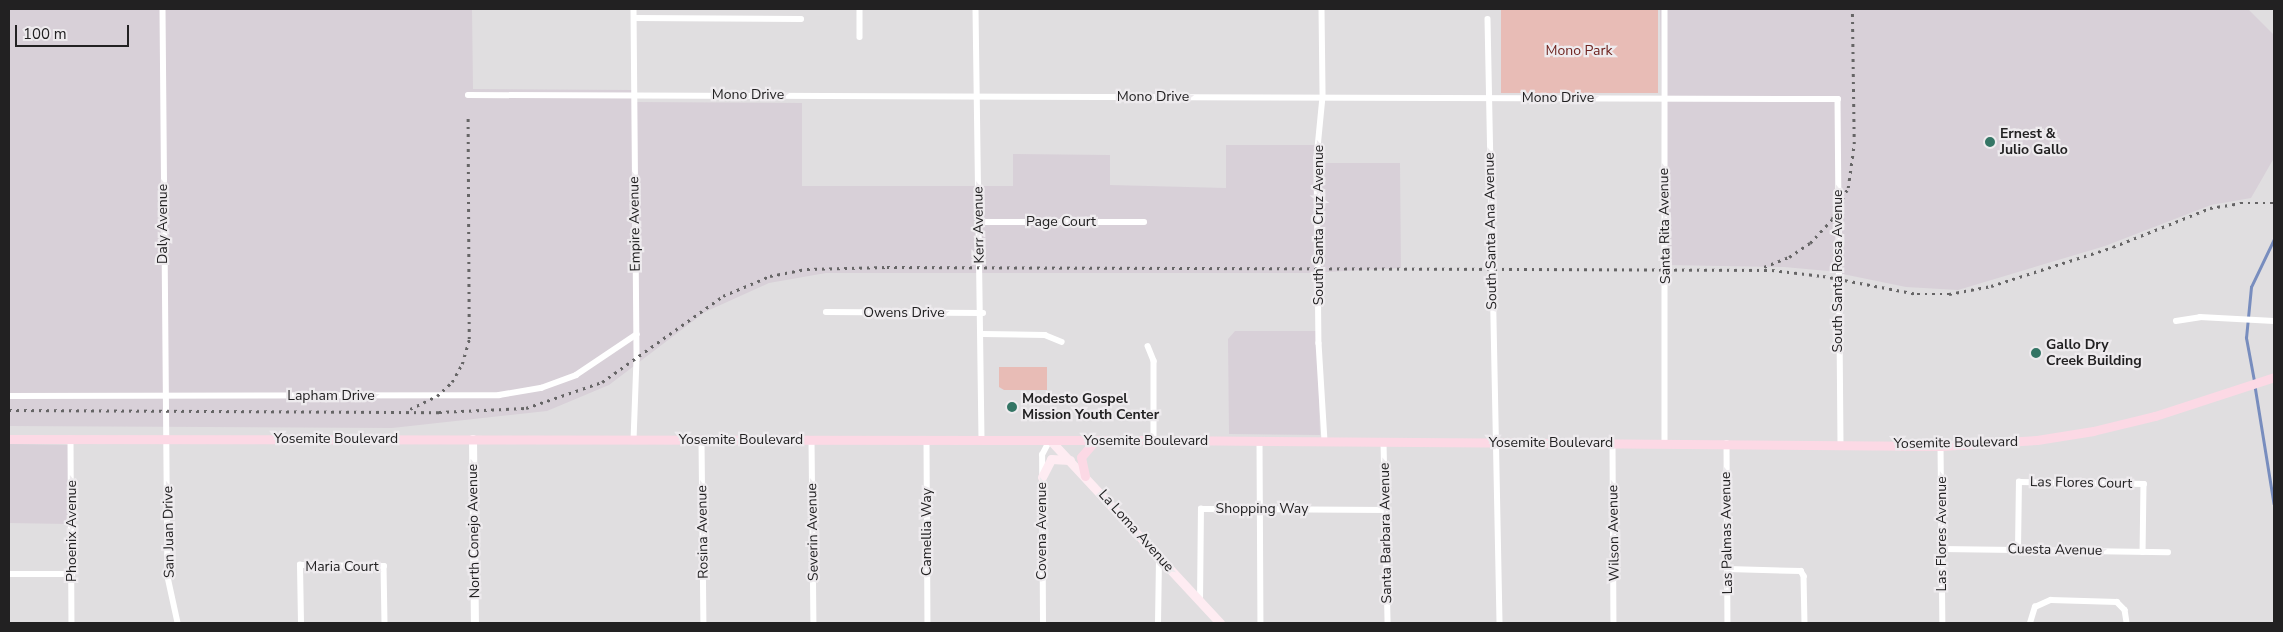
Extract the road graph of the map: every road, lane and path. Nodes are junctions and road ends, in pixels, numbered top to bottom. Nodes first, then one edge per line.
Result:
1 (163, 9) edge
2 (634, 9) edge
3 (860, 9) edge
4 (976, 9) edge
5 (1322, 9) edge
6 (1665, 9) edge
7 (634, 18) junction
8 (801, 19) dead end
9 (1488, 19) dead end
10 (860, 37) dead end
11 (468, 94) dead end
12 (634, 96) junction
13 (977, 96) junction
14 (1323, 97) junction
15 (1489, 98) junction
16 (1666, 98) junction
17 (1838, 99) joint
18 (979, 222) junction
19 (1144, 222) dead end
20 (826, 312) dead end
21 (982, 313) junction
22 (2176, 321) dead end
23 (2274, 321) edge
24 (637, 334) junction
25 (983, 334) junction
26 (1062, 342) dead end
27 (1148, 346) dead end
28 (2274, 376) edge
29 (9, 396) edge
30 (165, 396) junction
31 (9, 439) edge
32 (167, 439) junction
33 (474, 439) junction
34 (72, 440) junction
35 (634, 440) junction
36 (812, 440) junction
37 (927, 440) junction
38 (982, 440) junction
39 (1050, 440) junction
40 (1096, 440) junction
41 (1154, 440) junction
42 (702, 442) junction
43 (1260, 442) junction
44 (1325, 442) junction
45 (1498, 442) junction
46 (1613, 442) junction
47 (1384, 443) junction
48 (1665, 443) junction
49 (1727, 443) junction
50 (1841, 443) junction
51 (1941, 446) junction
52 (1070, 460) junction
53 (1085, 476) junction
54 (1042, 477) junction
55 (1260, 508) junction
56 (1386, 510) junction
57 (1942, 549) junction
58 (2018, 550) junction
59 (2144, 552) junction
60 (2168, 552) dead end
61 (1159, 557) junction
62 (1728, 569) junction
63 (9, 574) edge
64 (72, 574) junction
65 (1200, 601) junction
66 (72, 623) edge
67 (178, 623) edge
68 (301, 623) edge
69 (385, 623) edge
70 (476, 623) edge
71 (704, 623) edge
72 (814, 623) edge
73 (928, 623) edge
74 (1043, 623) edge
75 (1158, 623) edge
76 (1220, 623) edge
77 (1261, 623) edge
78 (1388, 623) edge
79 (1500, 623) edge
80 (1614, 623) edge
81 (1728, 623) edge
82 (1805, 623) edge
83 (1943, 623) edge
84 (2030, 623) edge
85 (2127, 623) edge

1 - 30 street, Daly Avenue
2 - 7 street, Empire Avenue
3 - 10 street
4 - 13 street, Kerr Avenue
5 - 14 street, South Santa Cruz Avenue
6 - 16 street, Santa Rita Avenue
7 - 8 street
7 - 12 street, Empire Avenue
9 - 15 street, South Santa Ana Avenue
11 - 12 street, Mono Drive
12 - 13 street, Mono Drive
12 - 24 street, Empire Avenue
13 - 14 street, Mono Drive
13 - 18 street, Kerr Avenue
14 - 15 street, Mono Drive
14 - 44 street, South Santa Cruz Avenue
15 - 16 street, Mono Drive
15 - 45 street, South Santa Ana Avenue
16 - 17 street, Mono Drive
16 - 48 street, Santa Rita Avenue
17 - 50 street, South Santa Rosa Avenue
18 - 19 street, Page Court
18 - 21 street, Kerr Avenue
20 - 21 street, Owens Drive
21 - 25 street, Kerr Avenue
22 - 23 street
24 - 30 street, Lapham Drive
24 - 35 street, Empire Avenue
25 - 26 street
25 - 38 street, Kerr Avenue
27 - 41 street
28 - 51 main road, Yosemite Boulevard
29 - 30 street, Lapham Drive
30 - 32 street, Daly Avenue
31 - 34 main road, Yosemite Boulevard
32 - 33 main road, Yosemite Boulevard
32 - 34 main road, Yosemite Boulevard
32 - 67 street, San Juan Drive
33 - 35 main road, Yosemite Boulevard
33 - 70 street, North Conejo Avenue
34 - 64 street, Phoenix Avenue
35 - 42 main road, Yosemite Boulevard
36 - 37 main road, Yosemite Boulevard
36 - 42 main road, Yosemite Boulevard
36 - 72 street, Severin Avenue
37 - 38 main road, Yosemite Boulevard
37 - 73 street, Camellia Way
38 - 39 main road, Yosemite Boulevard
39 - 40 main road, Yosemite Boulevard
39 - 52 main road, La Loma Avenue
39 - 54 street, Covena Avenue
40 - 41 main road, Yosemite Boulevard
40 - 53 main road
41 - 43 main road, Yosemite Boulevard
42 - 71 street, Rosina Avenue
43 - 44 main road, Yosemite Boulevard
43 - 55 street
44 - 47 main road, Yosemite Boulevard
45 - 46 main road, Yosemite Boulevard
45 - 47 main road, Yosemite Boulevard
45 - 79 street, South Santa Ana Avenue
46 - 48 main road, Yosemite Boulevard
46 - 80 street, Wilson Avenue
47 - 56 street, Santa Barbara Avenue
48 - 49 main road, Yosemite Boulevard
49 - 50 main road, Yosemite Boulevard
49 - 62 street, Las Palmas Avenue
50 - 51 main road, Yosemite Boulevard
51 - 57 street, Las Flores Avenue
52 - 53 main road, La Loma Avenue
52 - 54 main road
53 - 61 main road, La Loma Avenue
54 - 74 street, Covena Avenue
55 - 56 street, Shopping Way
55 - 65 street, Shopping Way
55 - 77 street
56 - 78 street, Santa Barbara Avenue
57 - 58 street, Cuesta Avenue
57 - 83 street, Las Flores Avenue
58 - 59 street, Cuesta Avenue
58 - 59 street, Las Flores Court
59 - 60 street, Cuesta Avenue
61 - 65 main road, La Loma Avenue
61 - 75 street
62 - 81 street, Las Palmas Avenue
62 - 82 street
63 - 64 street
64 - 66 street, Phoenix Avenue
65 - 76 main road, La Loma Avenue
68 - 69 street, Maria Court
84 - 85 street

